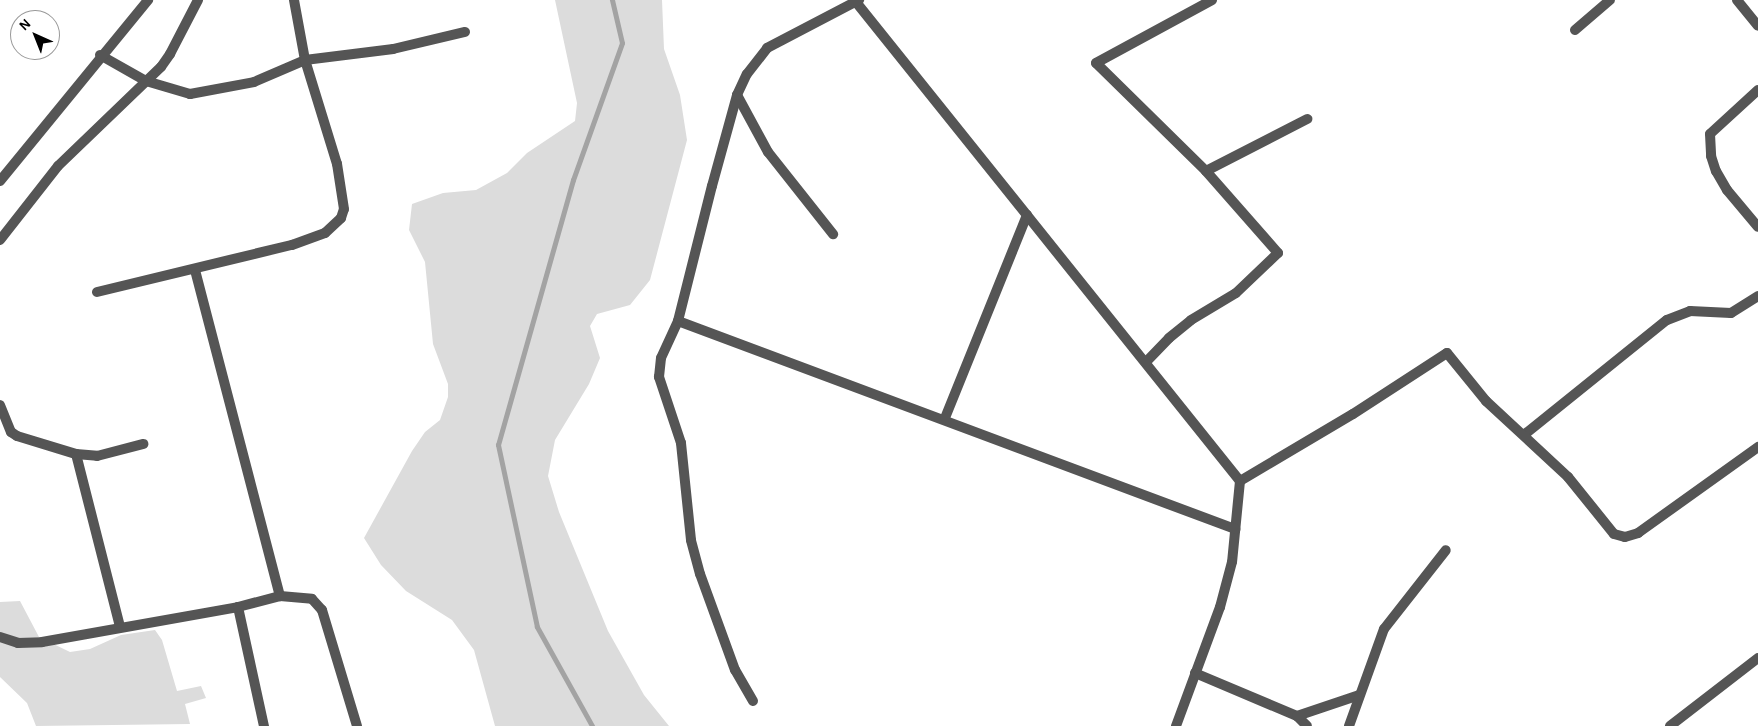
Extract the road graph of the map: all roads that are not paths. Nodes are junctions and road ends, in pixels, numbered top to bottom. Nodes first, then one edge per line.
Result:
1 (148, 0) edge
2 (198, 0) edge
3 (294, 0) edge
4 (1212, 0) edge
5 (1610, 0) edge
6 (1737, 0) edge
7 (857, 1) edge
8 (1758, 26) edge
9 (1575, 30) dead end
10 (465, 32) dead end
11 (100, 55) junction
12 (305, 60) junction
13 (146, 81) junction
14 (1758, 90) edge
15 (737, 95) junction
16 (1308, 120) dead end
17 (1206, 171) junction
18 (0, 182) edge
19 (1027, 216) junction
20 (1758, 226) edge
21 (833, 234) dead end
22 (0, 240) edge
23 (196, 270) junction
24 (97, 292) dead end
25 (1758, 296) edge
26 (678, 321) junction
27 (1146, 362) junction
28 (0, 405) edge
29 (945, 418) junction
30 (1525, 434) junction
31 (143, 444) dead end
32 (1758, 448) edge
33 (76, 454) junction
34 (1240, 481) junction
35 (1236, 529) junction
36 (1446, 550) dead end
37 (280, 596) junction
38 (238, 607) junction
39 (120, 626) junction
40 (0, 637) edge
41 (1758, 658) edge
42 (1195, 673) junction
43 (1359, 694) junction
44 (753, 701) dead end
45 (1297, 716) junction
46 (264, 726) edge
47 (357, 726) edge
48 (1176, 726) edge
49 (1307, 726) edge
50 (1349, 726) edge
51 (1670, 726) edge

1 - 11 street
2 - 13 street
3 - 12 street
4 - 17 street
5 - 9 street
6 - 8 street
7 - 15 street
7 - 19 street
10 - 12 street
11 - 13 street
11 - 18 street
12 - 13 street
12 - 23 street
13 - 22 street
14 - 20 street
15 - 21 street
15 - 26 street
16 - 17 street
17 - 27 street
19 - 27 street
19 - 29 street
23 - 24 street
23 - 37 street
25 - 30 street
26 - 29 street
26 - 44 street
27 - 34 street
28 - 33 street
29 - 35 street
30 - 32 street
30 - 34 street
31 - 33 street
33 - 39 street
34 - 35 street
35 - 42 street
36 - 43 street
37 - 38 street
37 - 47 street
38 - 39 street
38 - 46 street
39 - 40 street
41 - 51 street
42 - 45 street
42 - 48 street
43 - 45 street
43 - 50 street
45 - 49 street

